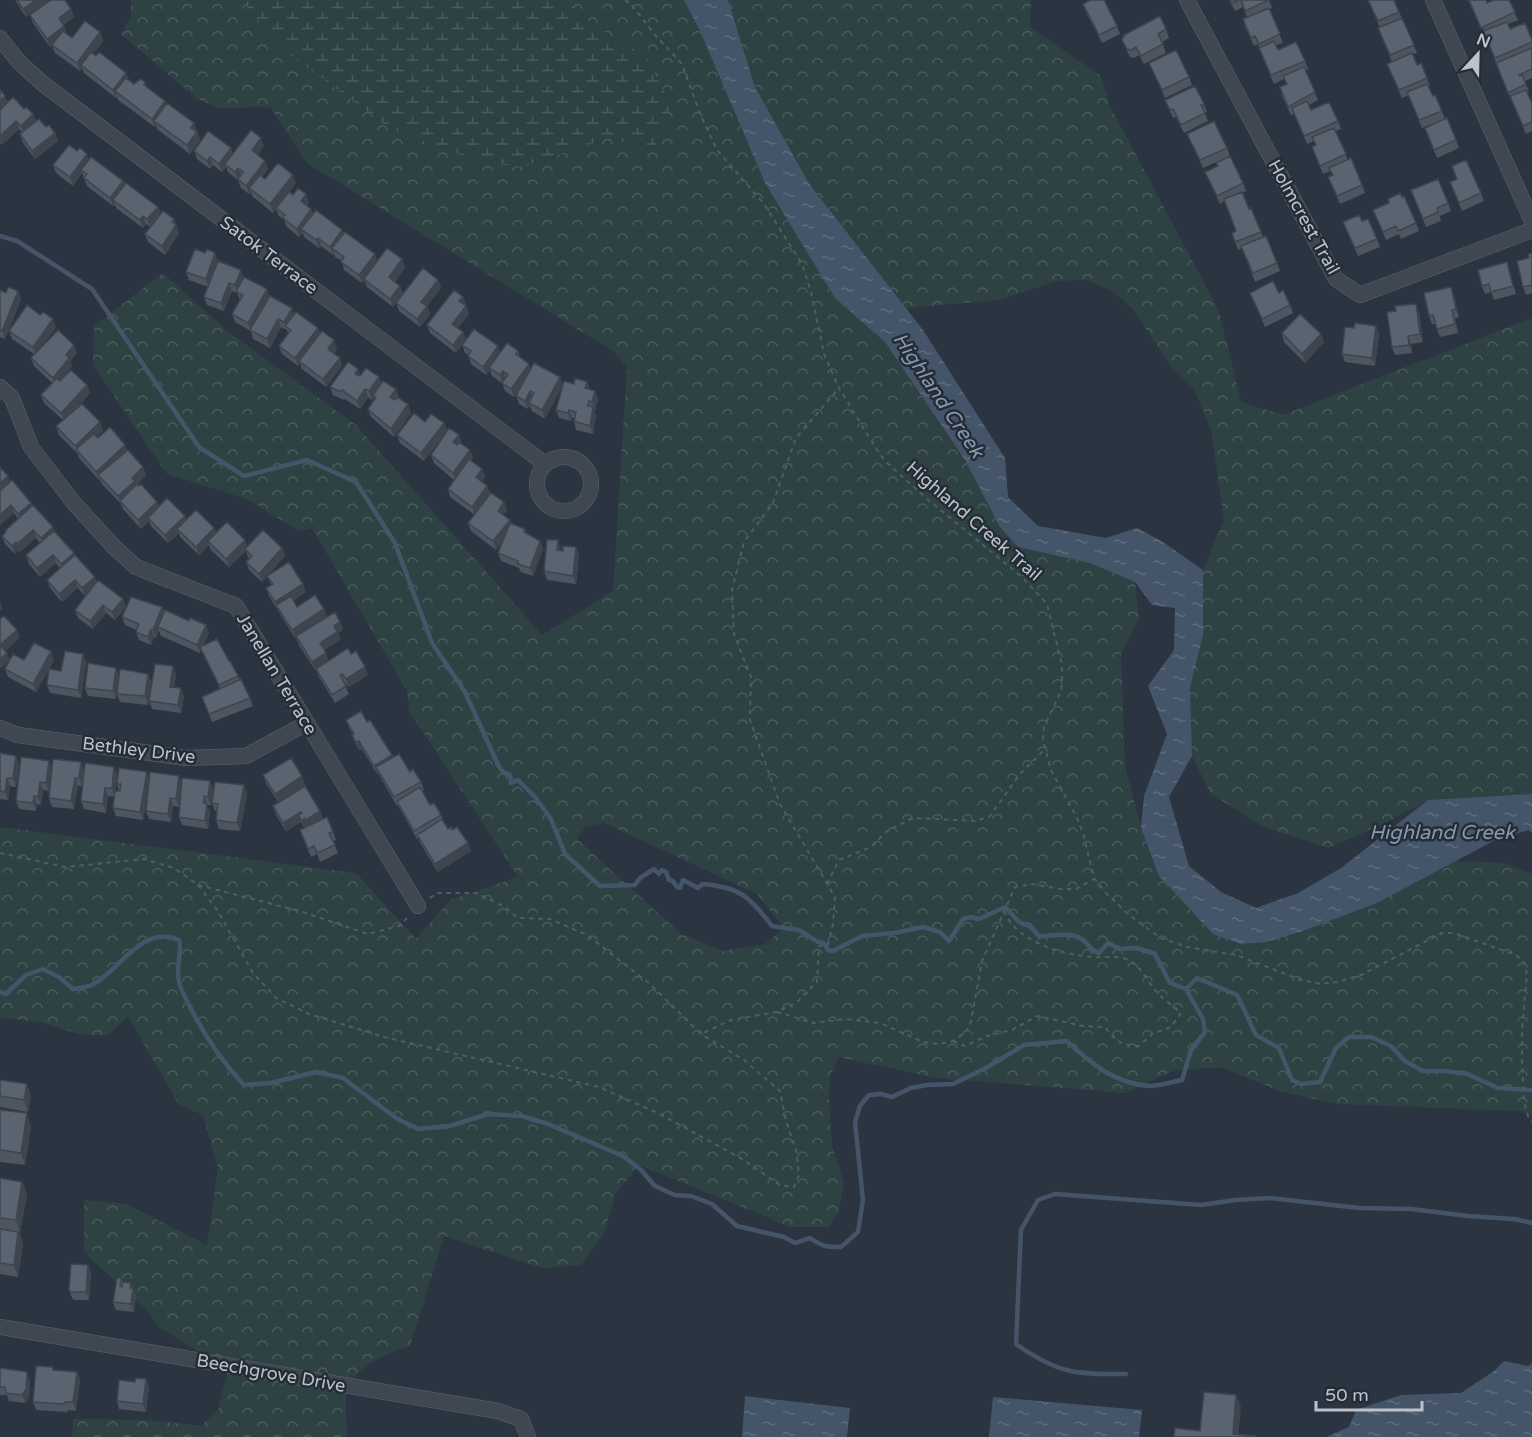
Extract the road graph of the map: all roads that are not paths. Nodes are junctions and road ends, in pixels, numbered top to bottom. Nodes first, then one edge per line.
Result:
1 (1187, 0) edge
2 (1433, 0) edge
3 (0, 38) edge
4 (1532, 221) edge
5 (1532, 230) edge
6 (0, 387) edge
7 (545, 464) dead end
8 (307, 723) junction
9 (0, 728) edge
10 (418, 906) road end
11 (0, 1327) edge
12 (528, 1437) edge

1 - 5 street, Holmcrest Trail
2 - 4 street
3 - 7 street, Satok Terrace
6 - 8 street, Janellan Terrace
8 - 9 street, Bethley Drive
8 - 10 street, Janellan Terrace
11 - 12 street, Beechgrove Drive

